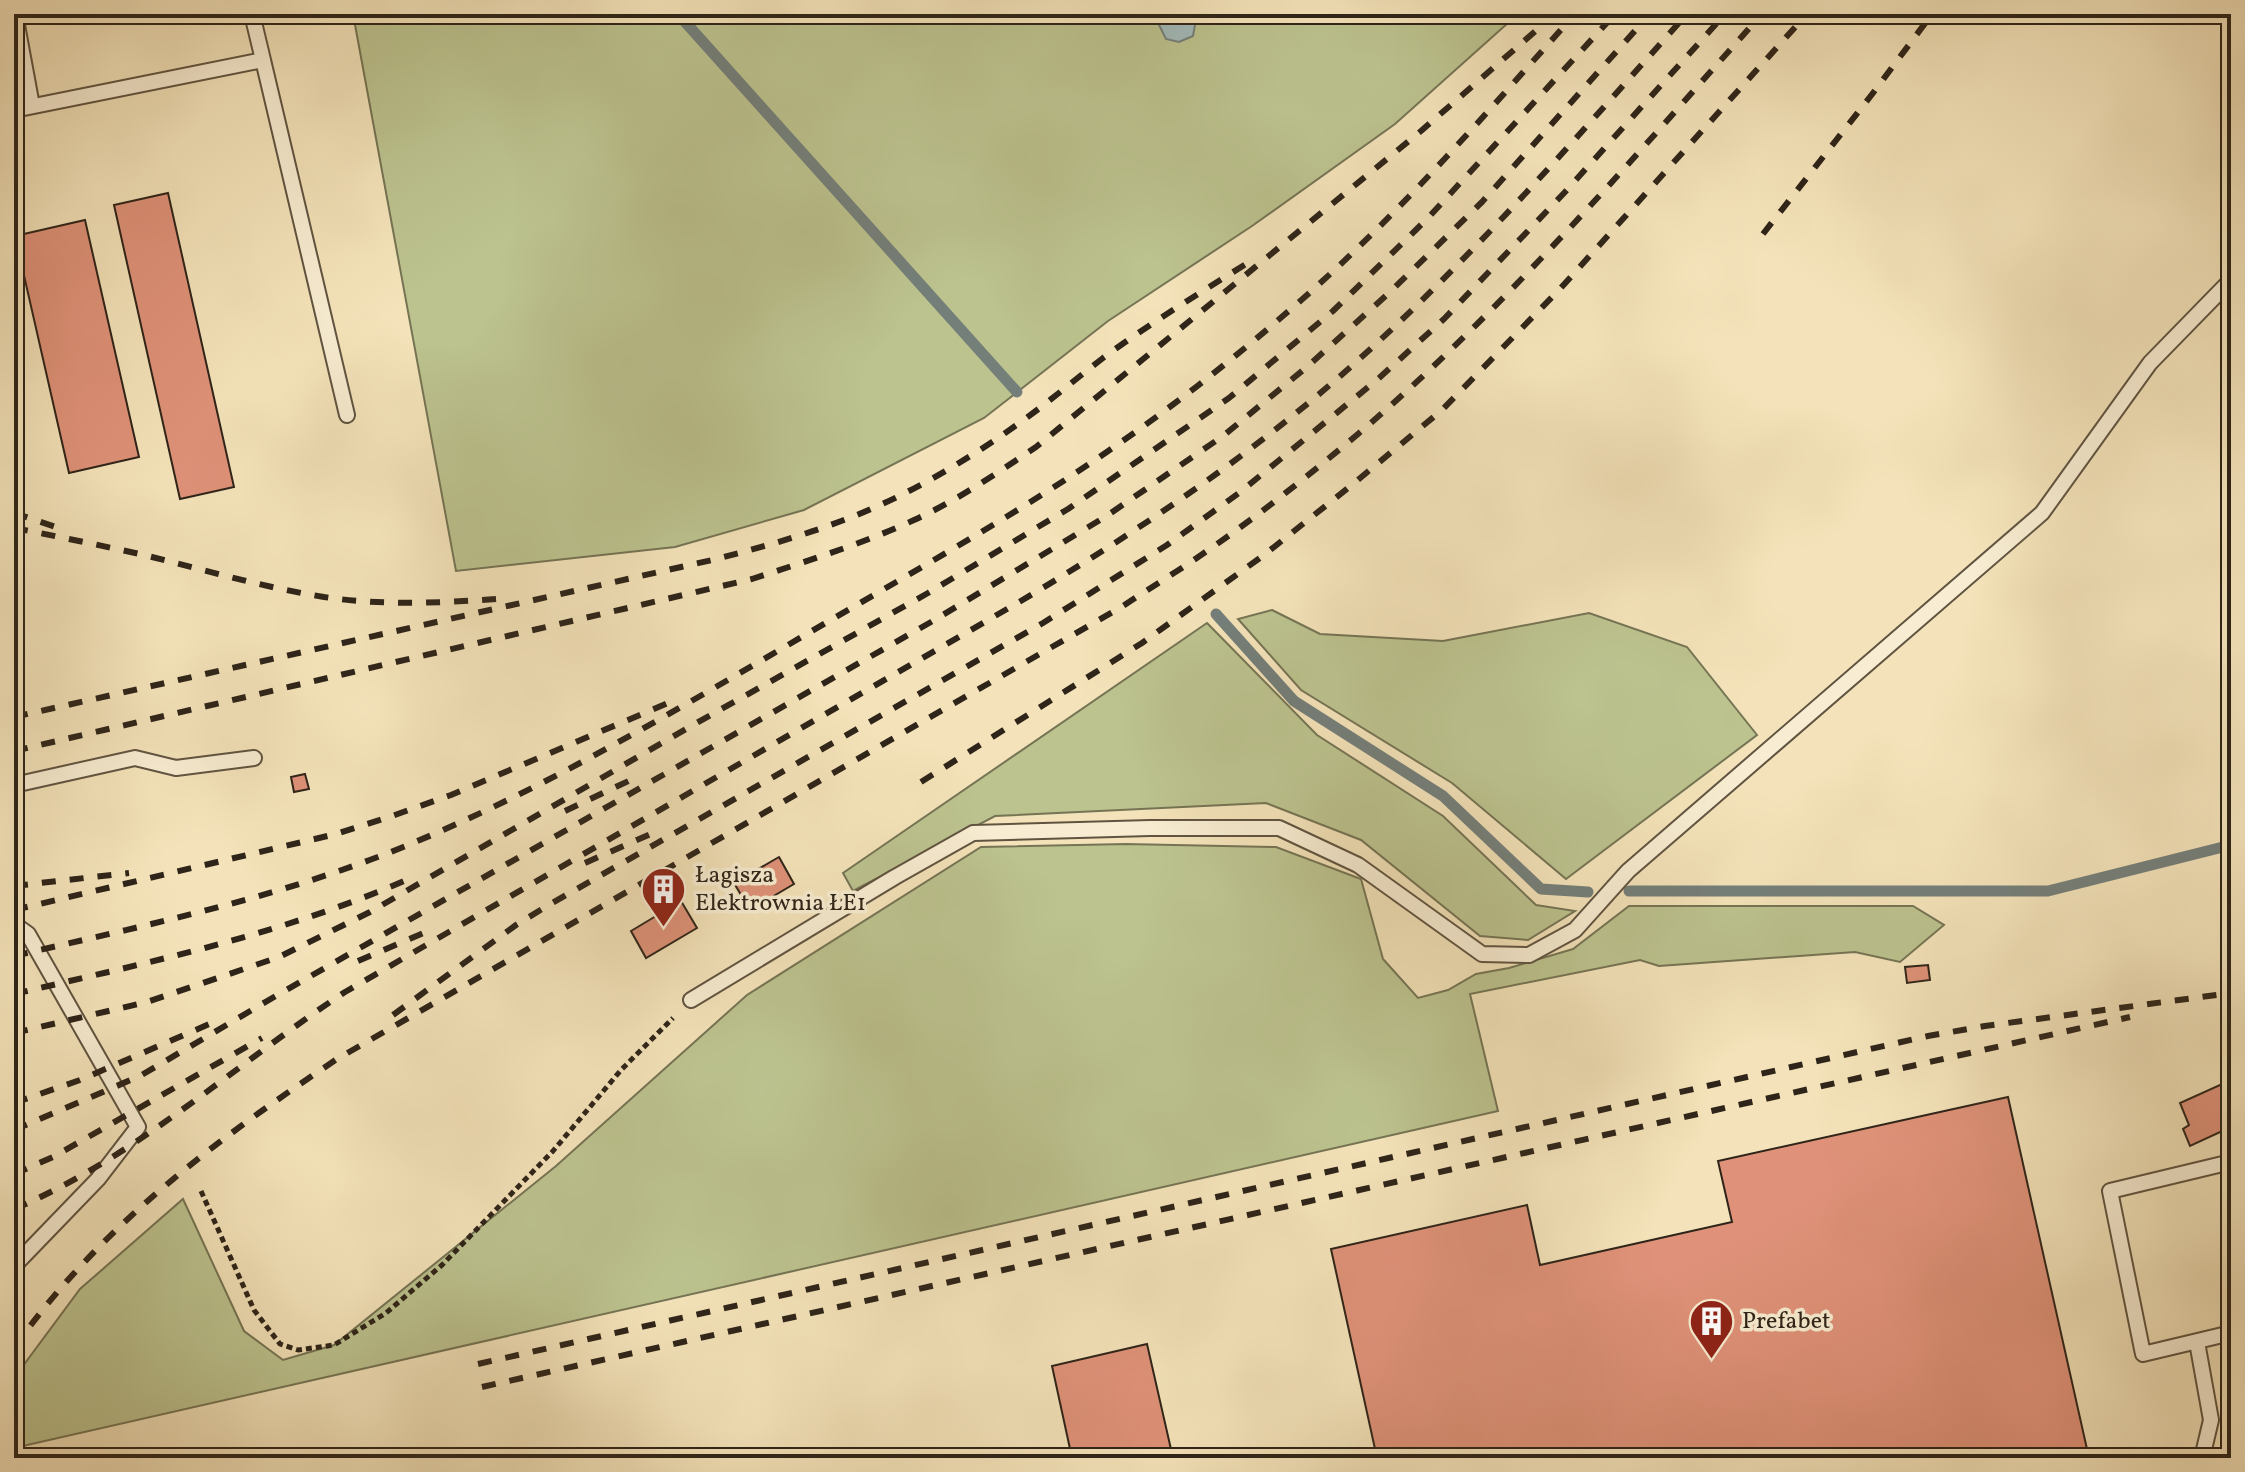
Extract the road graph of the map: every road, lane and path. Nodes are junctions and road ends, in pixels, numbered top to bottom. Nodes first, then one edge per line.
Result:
1 (15, 14) edge
2 (252, 14) edge
3 (263, 60) junction
4 (32, 106) junction
5 (14, 110) edge
6 (2231, 280) edge
7 (347, 415) dead end
8 (254, 758) dead end
9 (14, 785) edge
10 (14, 924) edge
11 (691, 1000) joint
12 (2231, 1162) edge
13 (201, 1191) dead end
14 (14, 1266) edge
15 (2231, 1333) edge
16 (2197, 1342) junction
17 (2202, 1458) edge

1 - 4 lane
2 - 3 lane
3 - 4 lane
3 - 7 lane
4 - 5 lane
6 - 11 lane
8 - 9 lane
10 - 14 lane
11 - 13 path
12 - 16 lane
15 - 16 lane
16 - 17 lane

